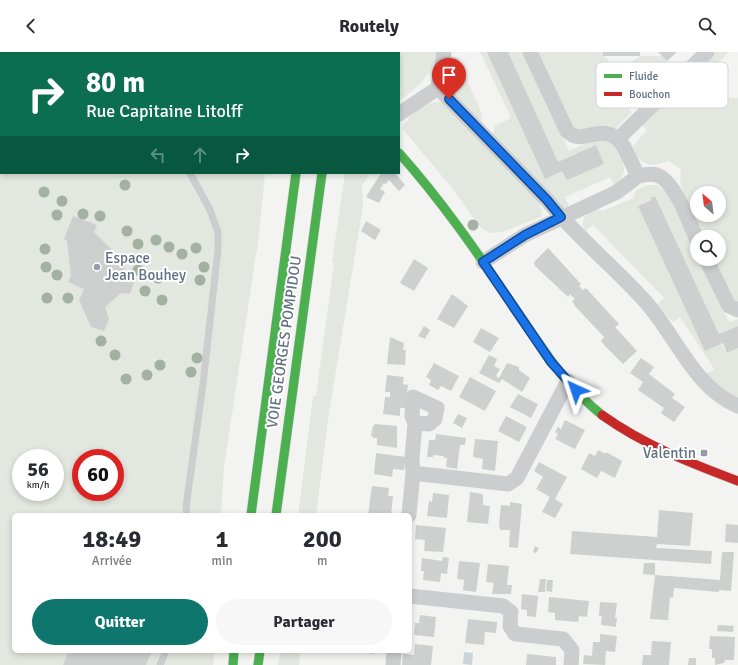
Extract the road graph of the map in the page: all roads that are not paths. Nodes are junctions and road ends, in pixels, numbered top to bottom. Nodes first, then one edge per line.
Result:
1 (444, 52) edge
2 (530, 52) edge
3 (707, 52) edge
4 (697, 62) edge
5 (438, 88) junction
6 (650, 108) edge
7 (400, 113) edge
8 (618, 139) junction
9 (400, 154) edge
10 (191, 174) edge
11 (296, 174) edge
12 (322, 174) edge
13 (638, 176) junction
14 (561, 217) junction
15 (692, 230) edge
16 (483, 262) junction
17 (709, 266) edge
18 (738, 310) edge
19 (568, 381) junction
20 (738, 406) edge
21 (416, 423) dead end
22 (413, 474) junction
23 (738, 481) edge
24 (187, 513) edge
25 (251, 513) edge
26 (276, 513) edge
27 (409, 513) edge
28 (412, 596) edge
29 (165, 653) edge
30 (234, 653) edge
31 (260, 653) edge
32 (394, 653) edge
33 (160, 665) edge
34 (233, 665) edge
35 (258, 665) edge
36 (393, 665) edge
37 (571, 665) edge

1 - 5 street
2 - 8 street
3 - 4 street
5 - 7 street
5 - 14 street
6 - 8 street
8 - 13 street
9 - 16 main road
10 - 24 lane
11 - 25 main road, VOIE GEORGES POMPIDOU
12 - 26 main road, VOIE GEORGES POMPIDOU
13 - 14 street
13 - 15 street
14 - 16 street
14 - 20 street
16 - 19 main road
17 - 18 street
19 - 22 street
19 - 23 main road
21 - 22 street
22 - 27 street
28 - 37 street
29 - 33 lane
30 - 34 main road
31 - 35 main road
32 - 36 street

